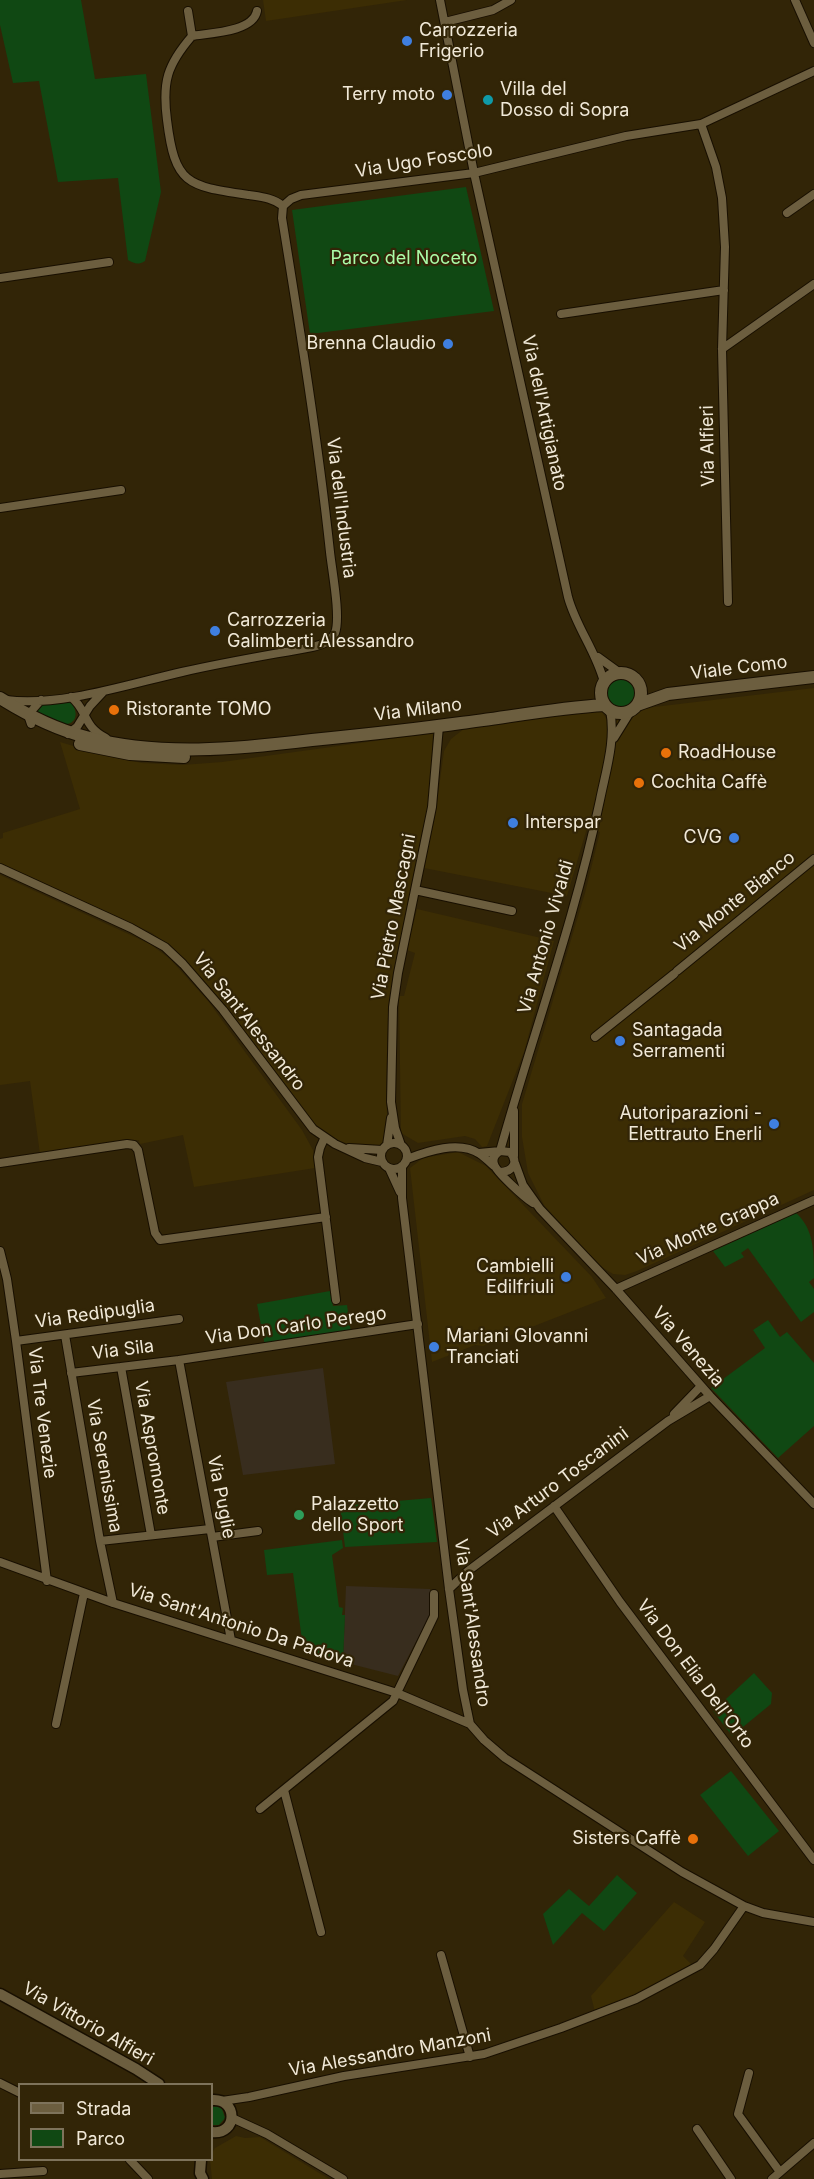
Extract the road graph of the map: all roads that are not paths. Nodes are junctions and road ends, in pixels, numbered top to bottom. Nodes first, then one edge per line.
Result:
1 (440, 0) edge
2 (511, 0) edge
3 (795, 0) edge
4 (188, 11) dead end
5 (257, 11) dead end
6 (445, 22) junction
7 (192, 36) junction
8 (814, 43) edge
9 (814, 71) edge
10 (701, 124) junction
11 (474, 173) junction
12 (814, 194) edge
13 (284, 206) junction
14 (787, 213) dead end
15 (109, 262) dead end
16 (0, 278) edge
17 (814, 284) edge
18 (724, 290) junction
19 (561, 314) dead end
20 (722, 349) junction
21 (121, 490) dead end
22 (0, 508) edge
23 (728, 602) dead end
24 (596, 655) junction
25 (620, 673) junction
26 (814, 677) edge
27 (638, 681) junction
28 (604, 682) junction
29 (105, 691) junction
30 (668, 694) junction
31 (71, 696) junction
32 (41, 700) junction
33 (1, 702) edge
34 (575, 706) junction
35 (607, 707) junction
36 (635, 707) junction
37 (83, 716) junction
38 (33, 723) junction
39 (439, 726) junction
40 (72, 732) junction
41 (115, 742) junction
42 (611, 744) junction
43 (265, 746) junction
44 (814, 859) edge
45 (0, 868) edge
46 (415, 890) junction
47 (512, 911) dead end
48 (595, 1037) dead end
49 (513, 1102) junction
50 (392, 1115) junction
51 (324, 1139) junction
52 (334, 1144) junction
53 (384, 1148) junction
54 (500, 1151) junction
55 (479, 1153) junction
56 (404, 1155) junction
57 (515, 1159) junction
58 (0, 1163) edge
59 (386, 1165) junction
60 (497, 1169) junction
61 (402, 1198) junction
62 (814, 1200) edge
63 (540, 1209) junction
64 (326, 1217) junction
65 (0, 1251) edge
66 (616, 1289) junction
67 (336, 1300) dead end
68 (179, 1319) dead end
69 (418, 1324) junction
70 (65, 1335) junction
71 (16, 1341) junction
72 (179, 1360) junction
73 (121, 1367) junction
74 (71, 1373) junction
75 (701, 1386) junction
76 (710, 1396) junction
77 (668, 1421) junction
78 (814, 1504) edge
79 (554, 1506) junction
80 (258, 1531) dead end
81 (211, 1533) junction
82 (151, 1535) junction
83 (100, 1541) junction
84 (0, 1562) edge
85 (468, 1571) junction
86 (447, 1574) junction
87 (47, 1581) junction
88 (449, 1589) junction
89 (84, 1593) junction
90 (434, 1594) dead end
91 (113, 1603) junction
92 (231, 1640) junction
93 (397, 1693) junction
94 (56, 1724) dead end
95 (470, 1724) junction
96 (284, 1790) junction
97 (260, 1809) dead end
98 (814, 1860) edge
99 (744, 1906) junction
100 (814, 1922) edge
101 (321, 1932) dead end
102 (441, 1955) dead end
103 (0, 1994) edge
104 (470, 2057) junction
105 (749, 2073) dead end
106 (0, 2083) edge
107 (156, 2083) edge
108 (18, 2092) edge
109 (249, 2097) junction
110 (217, 2101) edge
111 (222, 2127) edge
112 (697, 2129) dead end
113 (814, 2144) edge
114 (131, 2161) edge
115 (201, 2161) edge
116 (43, 2171) dead end
117 (780, 2172) junction
118 (0, 2174) edge
119 (148, 2179) edge
120 (202, 2179) edge
121 (343, 2179) edge
122 (731, 2179) edge
123 (772, 2179) edge

1 - 6 street, Via dell'Artigianato
2 - 6 street
3 - 8 street
4 - 7 street
5 - 7 street
6 - 11 street, Via dell'Artigianato
7 - 13 street
9 - 10 street, Via Ugo Foscolo
10 - 11 street, Via Ugo Foscolo
10 - 18 street, Via Alfieri
11 - 13 street, Via Ugo Foscolo
11 - 24 street, Via dell'Artigianato
12 - 14 street
13 - 29 street, Via dell'Industria
15 - 16 street
17 - 20 street
18 - 19 street
18 - 20 street, Via Alfieri
20 - 23 street, Via Alfieri
21 - 22 street
24 - 25 street, Via dell'Artigianato
24 - 28 street, Via dell'Artigianato
25 - 27 main road
25 - 28 main road
26 - 30 main road, Viale Como
27 - 30 main road
27 - 36 main road
28 - 34 main road
28 - 35 main road
29 - 31 street
29 - 37 street
30 - 36 main road, Viale Como
31 - 32 street
31 - 37 street
32 - 33 street
32 - 38 street
33 - 38 main road, Via Milano
34 - 35 main road, Via Milano
34 - 39 main road, Via Milano
35 - 36 main road
35 - 42 street
36 - 42 street
37 - 40 street
37 - 41 street
38 - 40 main road, Via Milano
38 - 40 street
38 - 43 main road, Via Milano
39 - 43 main road, Via Milano
39 - 46 street, Via Pietro Mascagni
40 - 41 main road, Via Milano
41 - 43 main road, Via Milano
42 - 49 street, Via Antonio Vivaldi
44 - 48 street, Via Monte Bianco
45 - 51 street, Via Sant'Alessandro
46 - 47 street
46 - 50 street, Via Pietro Mascagni
49 - 54 street, Via Antonio Vivaldi
49 - 57 street
50 - 53 street, Via Pietro Mascagni
50 - 56 street, Via Pietro Mascagni
51 - 52 street, Via Sant'Alessandro
51 - 64 street
52 - 53 street, Via Sant'Alessandro
52 - 59 street, Via Sant'Alessandro
53 - 56 street, Via Sant'Alessandro
53 - 59 street, Via Pietro Mascagni
54 - 55 street
54 - 57 street
54 - 60 street
55 - 56 street
55 - 60 street, Via Venezia
56 - 59 street
56 - 61 street, Via Sant'Alessandro
57 - 60 street
57 - 63 street, Via Venezia
58 - 64 street
59 - 61 street, Via Sant'Alessandro
60 - 63 street, Via Venezia
61 - 69 street, Via Sant'Alessandro
62 - 66 street, Via Monte Grappa
63 - 66 street, Via Venezia
64 - 67 street
65 - 71 street, Via Tre Venezie
66 - 75 street, Via Venezia
68 - 70 street, Via Redipuglia
69 - 72 street, Via Don Carlo Perego
69 - 86 street, Via Sant'Alessandro
70 - 71 street, Via Redipuglia
70 - 74 street, Via Serenissima
71 - 87 street, Via Tre Venezie
72 - 73 street, Via Sila
72 - 81 street, Via Puglie
73 - 74 street, Via Sila
73 - 82 street, Via Aspromonte
74 - 83 street, Via Serenissima
75 - 76 street, Via Venezia
75 - 77 street
76 - 77 street
76 - 78 street, Via Venezia
77 - 79 street, Via Arturo Toscanini
79 - 85 street, Via Arturo Toscanini
79 - 98 street, Via Don Elia Dell'Orto
80 - 81 street
81 - 82 street
81 - 92 street, Via Puglie
82 - 83 street
83 - 91 street, Via Serenissima
84 - 87 street, Via Sant'Antonio Da Padova
85 - 86 street, Via Arturo Toscanini
85 - 88 street, Via Arturo Toscanini
86 - 88 street, Via Sant'Alessandro
87 - 89 street, Via Sant'Antonio Da Padova
88 - 95 street, Via Sant'Alessandro
89 - 91 street, Via Sant'Antonio Da Padova
89 - 94 street
90 - 93 street
91 - 92 street, Via Sant'Antonio Da Padova
92 - 93 street, Via Sant'Antonio Da Padova
93 - 95 street, Via Sant'Antonio Da Padova
93 - 96 street
95 - 99 street, Via Sant'Alessandro
96 - 97 street
96 - 101 street
99 - 100 street, Via Sant'Alessandro
99 - 104 street, Via Alessandro Manzoni
102 - 104 street
103 - 107 street, Via Vittorio Alfieri
104 - 109 street, Via Alessandro Manzoni
105 - 117 street
106 - 108 street
109 - 110 street, Via Alessandro Manzoni
109 - 111 street
110 - 111 street
111 - 121 street
112 - 122 street
113 - 117 street
114 - 119 street
115 - 120 street
116 - 118 street
117 - 123 street

